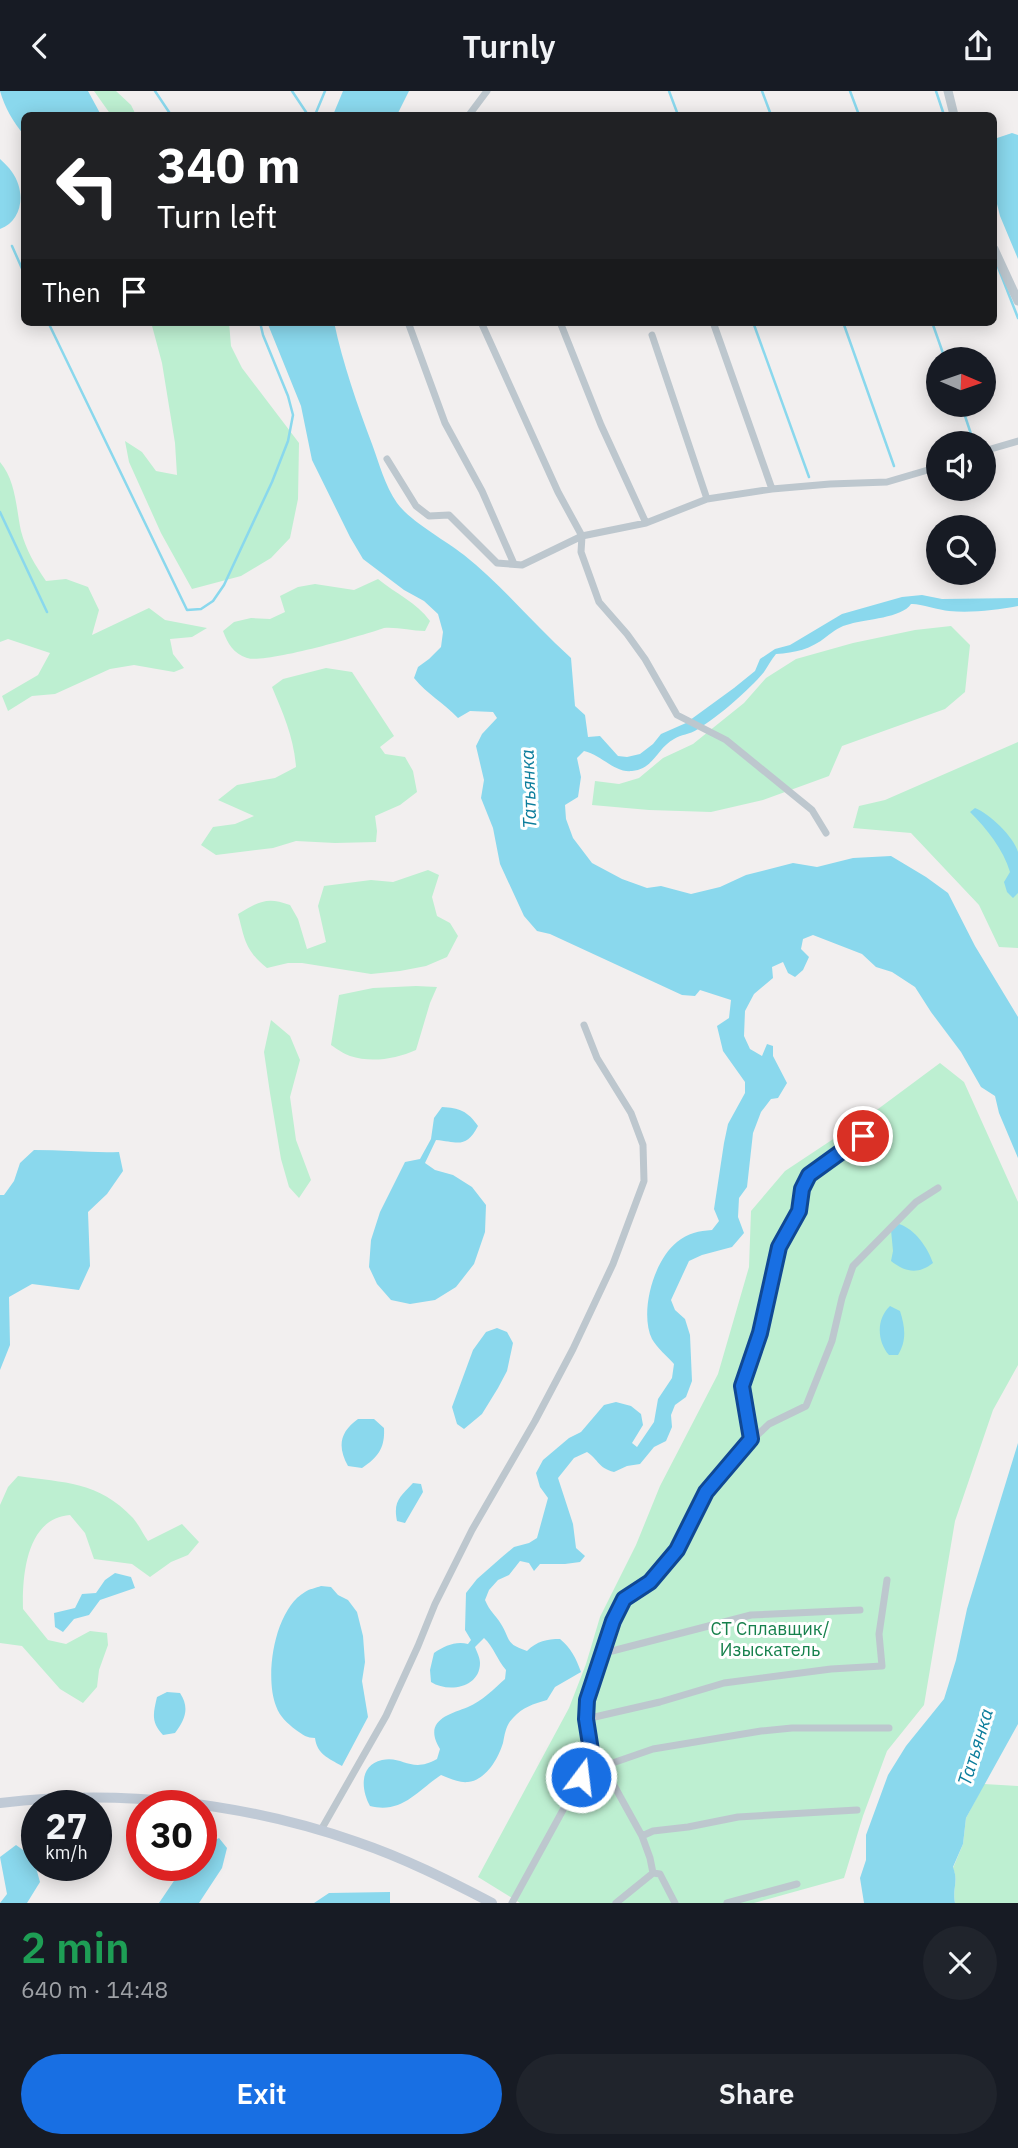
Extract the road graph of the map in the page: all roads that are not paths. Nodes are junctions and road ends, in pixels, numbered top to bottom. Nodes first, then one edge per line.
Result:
1 (487, 91) edge
2 (948, 91) edge
3 (471, 112) edge
4 (953, 112) edge
5 (997, 256) edge
6 (1018, 301) edge
7 (409, 326) edge
8 (483, 326) edge
9 (562, 326) edge
10 (714, 326) edge
11 (652, 335) dead end
12 (1018, 441) edge
13 (996, 447) edge
14 (387, 459) dead end
15 (926, 471) edge
16 (772, 489) junction
17 (707, 499) junction
18 (646, 523) junction
19 (582, 536) junction
20 (514, 563) junction
21 (826, 834) dead end
22 (584, 1025) dead end
23 (863, 1136) dead end
24 (938, 1188) dead end
25 (751, 1439) junction
26 (887, 1580) dead end
27 (860, 1610) dead end
28 (605, 1650) junction
29 (586, 1719) junction
30 (889, 1728) dead end
31 (592, 1757) junction
32 (601, 1767) junction
33 (0, 1803) edge
34 (857, 1810) dead end
35 (321, 1830) junction
36 (642, 1836) junction
37 (653, 1873) junction
38 (797, 1884) dead end
39 (492, 1903) edge
40 (512, 1903) edge
41 (616, 1903) edge
42 (675, 1903) edge
43 (727, 1903) edge

1 - 3 street
2 - 4 street
5 - 6 street
7 - 20 street
8 - 19 street
9 - 18 street
10 - 16 street
11 - 17 street
12 - 13 street
14 - 20 street
15 - 16 street
16 - 17 street
17 - 18 street
18 - 19 street
19 - 20 street
19 - 21 street
22 - 35 street
23 - 25 street
24 - 25 street
25 - 28 street
26 - 29 street
27 - 28 street
28 - 29 street
29 - 31 street
30 - 32 street
31 - 32 street
31 - 40 street
32 - 36 street
33 - 35 main road
34 - 36 street
35 - 39 main road
36 - 37 street
37 - 41 street
37 - 42 street
38 - 43 street

